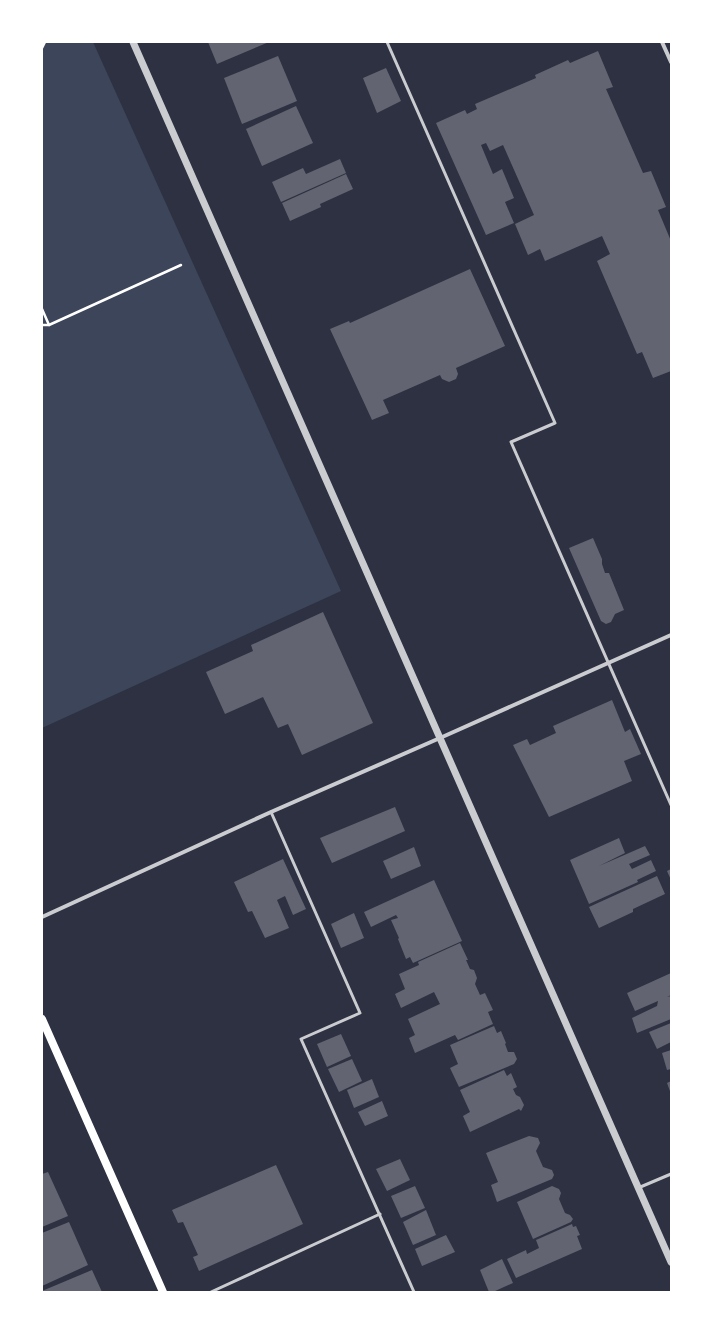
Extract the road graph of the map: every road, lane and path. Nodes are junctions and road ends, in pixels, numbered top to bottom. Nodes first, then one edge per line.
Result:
1 (45, 42) edge
2 (133, 42) edge
3 (387, 42) edge
4 (662, 42) edge
5 (42, 48) edge
6 (671, 62) edge
7 (181, 265) dead end
8 (42, 309) edge
9 (42, 325) edge
10 (49, 325) junction
11 (671, 635) edge
12 (608, 663) junction
13 (440, 738) junction
14 (671, 805) edge
15 (271, 812) junction
16 (42, 916) edge
17 (42, 1019) edge
18 (671, 1174) edge
19 (638, 1188) junction
20 (380, 1214) junction
21 (671, 1262) edge
22 (163, 1292) edge
23 (211, 1292) edge
24 (414, 1292) edge

1 - 5 path
2 - 13 street
3 - 12 lane
4 - 6 street
7 - 10 path
8 - 10 path
9 - 10 path
11 - 12 street
12 - 13 street
12 - 14 lane
13 - 15 street
13 - 19 street
15 - 16 street
15 - 20 lane
17 - 22 main road
18 - 19 lane
19 - 21 street
20 - 23 lane
20 - 24 lane

